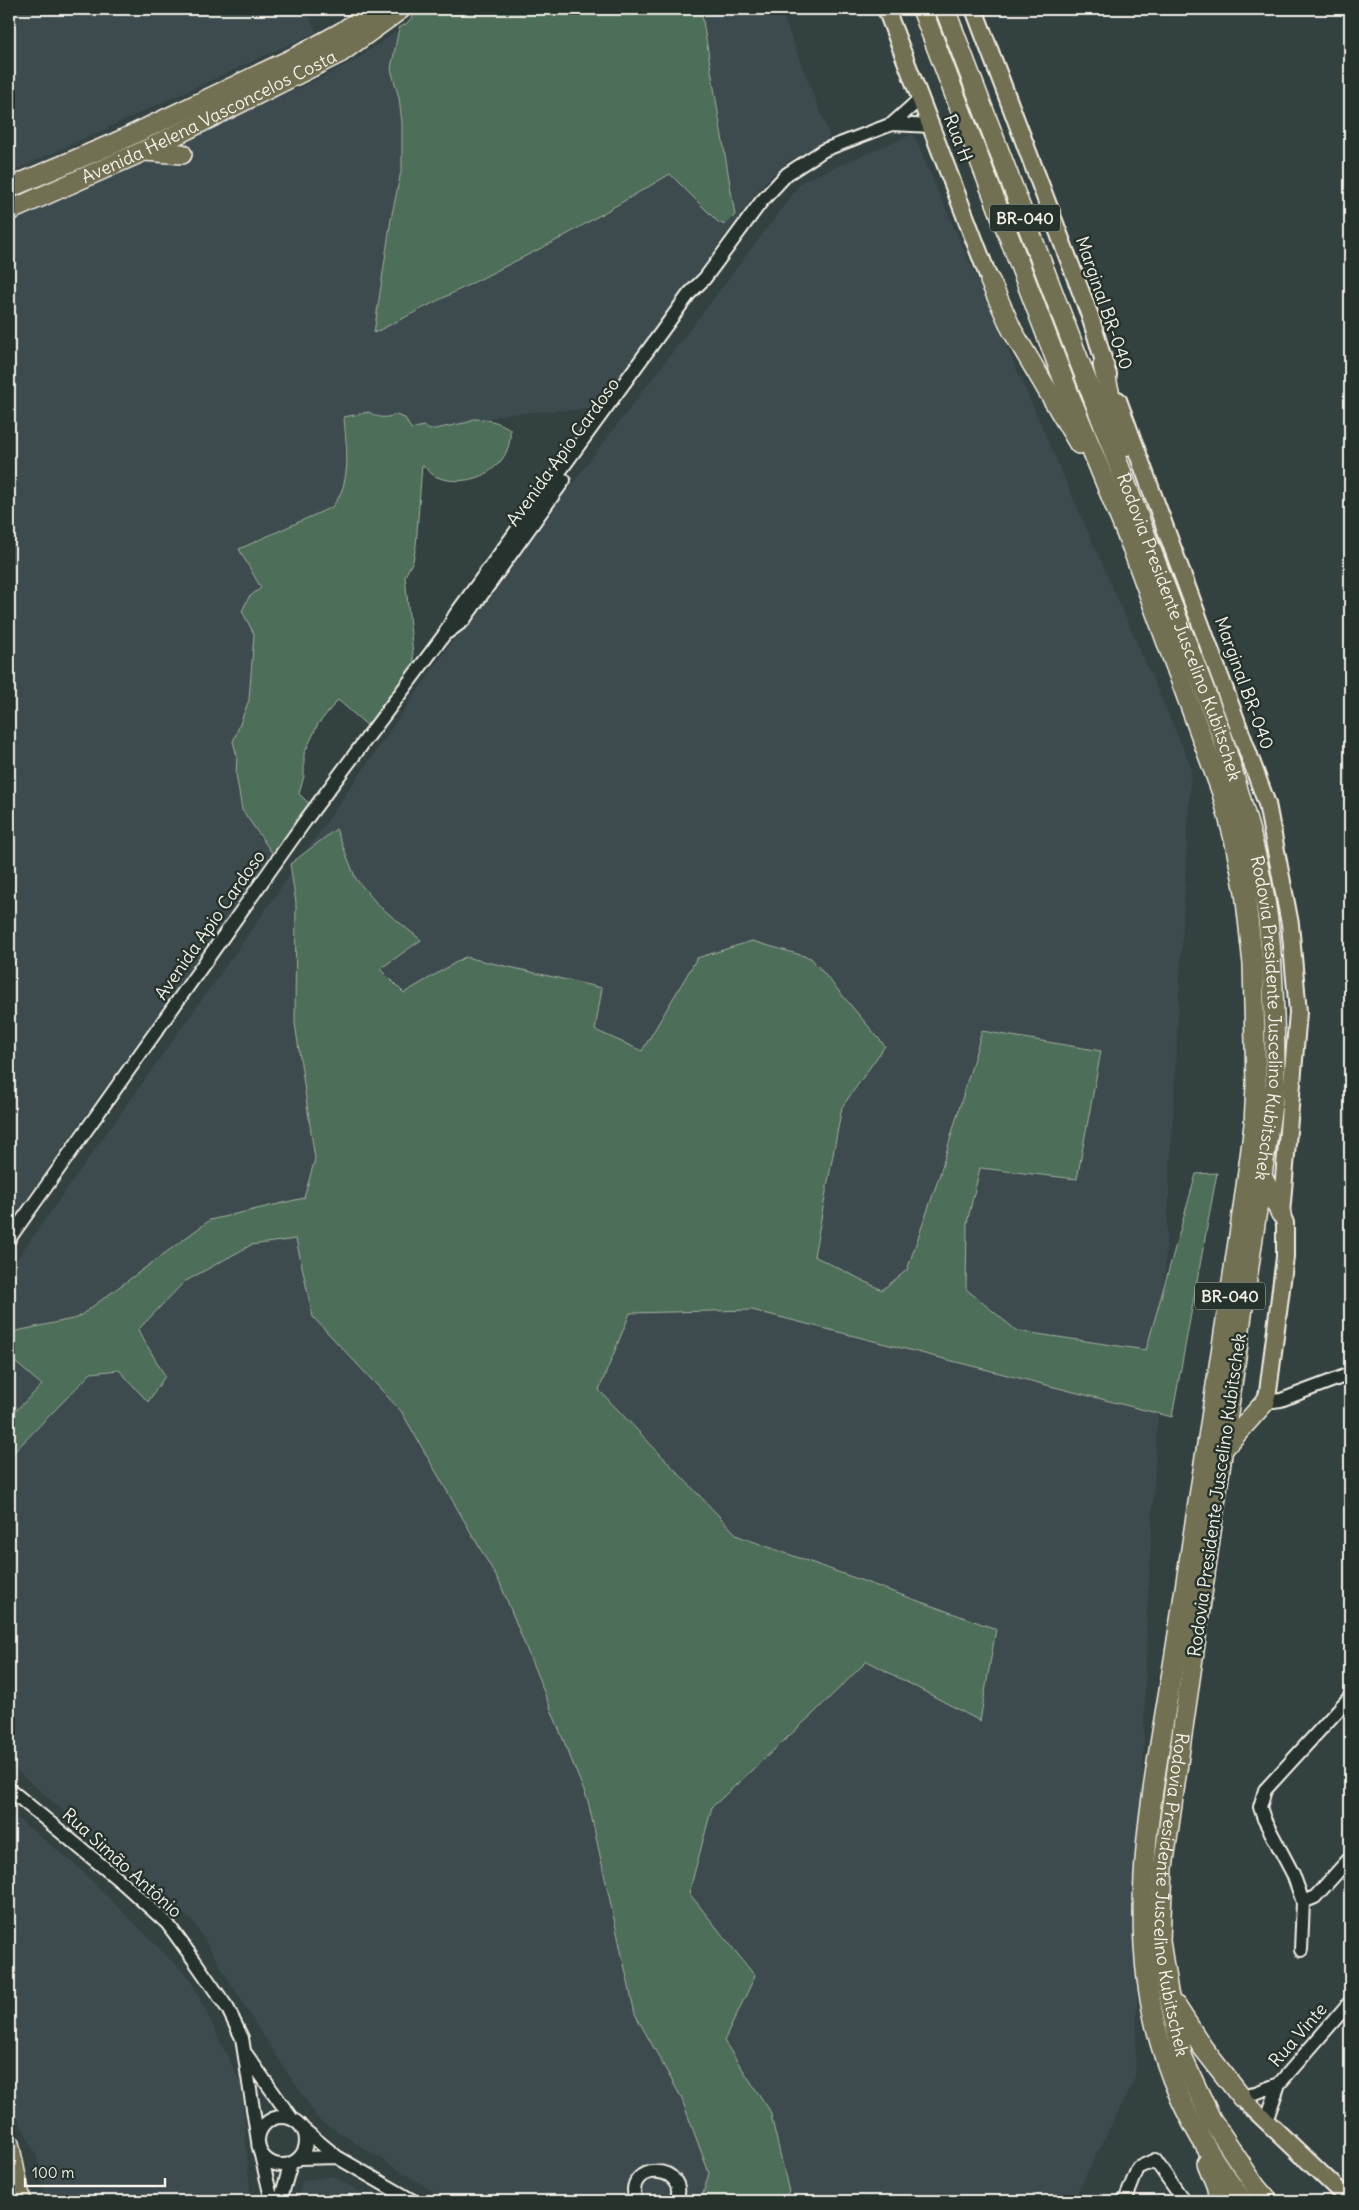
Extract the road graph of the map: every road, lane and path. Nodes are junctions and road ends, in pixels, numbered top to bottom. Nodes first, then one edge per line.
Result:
1 (375, 9) edge
2 (401, 9) edge
3 (886, 9) edge
4 (922, 9) edge
5 (945, 9) edge
6 (974, 9) edge
7 (921, 98) junction
8 (892, 124) junction
9 (932, 126) junction
10 (144, 151) junction
11 (182, 154) dead end
12 (9, 188) edge
13 (9, 211) edge
14 (990, 281) joint
15 (1103, 364) junction
16 (1114, 502) junction
17 (1135, 503) junction
18 (1262, 1176) junction
19 (1281, 1214) junction
20 (9, 1239) edge
21 (1350, 1374) edge
22 (1265, 1402) junction
23 (1224, 1448) junction
24 (1350, 1697) edge
25 (9, 1789) edge
26 (1350, 1858) edge
27 (1303, 1902) junction
28 (1300, 1950) dead end
29 (1168, 1992) junction
30 (1350, 2002) edge
31 (245, 2052) junction
32 (1278, 2084) junction
33 (1242, 2098) junction
34 (1181, 2105) junction
35 (292, 2119) junction
36 (1266, 2121) junction
37 (303, 2130) junction
38 (9, 2143) edge
39 (259, 2145) junction
40 (337, 2156) junction
41 (295, 2160) junction
42 (21, 2201) edge
43 (272, 2201) edge
44 (280, 2201) edge
45 (413, 2201) edge
46 (636, 2201) edge
47 (676, 2201) edge
48 (1125, 2201) edge
49 (1184, 2201) edge
50 (1220, 2201) edge
51 (1243, 2201) edge
52 (1268, 2201) edge
53 (1350, 2201) edge

1 - 12 highway, Avenida Helena Vasconcelos Costa
2 - 10 highway, Avenida Helena Vasconcelos Costa
3 - 7 main road, Rua H
4 - 16 highway, Rodovia Presidente Juscelino Kubitschek / BR-040
5 - 17 highway, Rodovia Presidente Juscelino Kubitschek / BR-040
6 - 15 main road, Marginal BR-040
7 - 8 street, Avenida Apio Cardoso
7 - 9 main road, Rua H
8 - 9 street, Avenida Apio Cardoso
8 - 20 street, Avenida Apio Cardoso
9 - 14 main road, Rua H
10 - 11 highway
10 - 13 highway, Avenida Helena Vasconcelos Costa
14 - 16 highway
15 - 17 highway
15 - 19 main road, Marginal BR-040
16 - 34 highway, Rodovia Presidente Juscelino Kubitschek / BR-040
17 - 18 highway, Rodovia Presidente Juscelino Kubitschek / BR-040
18 - 19 highway
18 - 23 highway, Rodovia Presidente Juscelino Kubitschek / BR-040
19 - 22 main road, Marginal BR-040
21 - 22 street
22 - 23 highway
23 - 29 highway, Rodovia Presidente Juscelino Kubitschek / BR-040
24 - 27 street
25 - 31 street, Rua Simão Antônio
26 - 27 street
27 - 28 street
29 - 33 highway
29 - 52 highway, Rodovia Presidente Juscelino Kubitschek / BR-040
30 - 32 street, Rua Vinte
31 - 35 street, Rua Simão Antônio
31 - 39 street, Rua Simão Antônio
32 - 33 street, Rua Vinte
32 - 36 street
33 - 36 main road
34 - 50 highway
34 - 51 highway, Rodovia Presidente Juscelino Kubitschek / BR-040
35 - 37 street
35 - 39 street
36 - 53 main road
37 - 40 street
37 - 41 street
38 - 42 highway
39 - 41 street
39 - 43 street, Rua Simão Antônio
40 - 41 street
40 - 45 street
41 - 44 street
46 - 47 street
48 - 49 street

